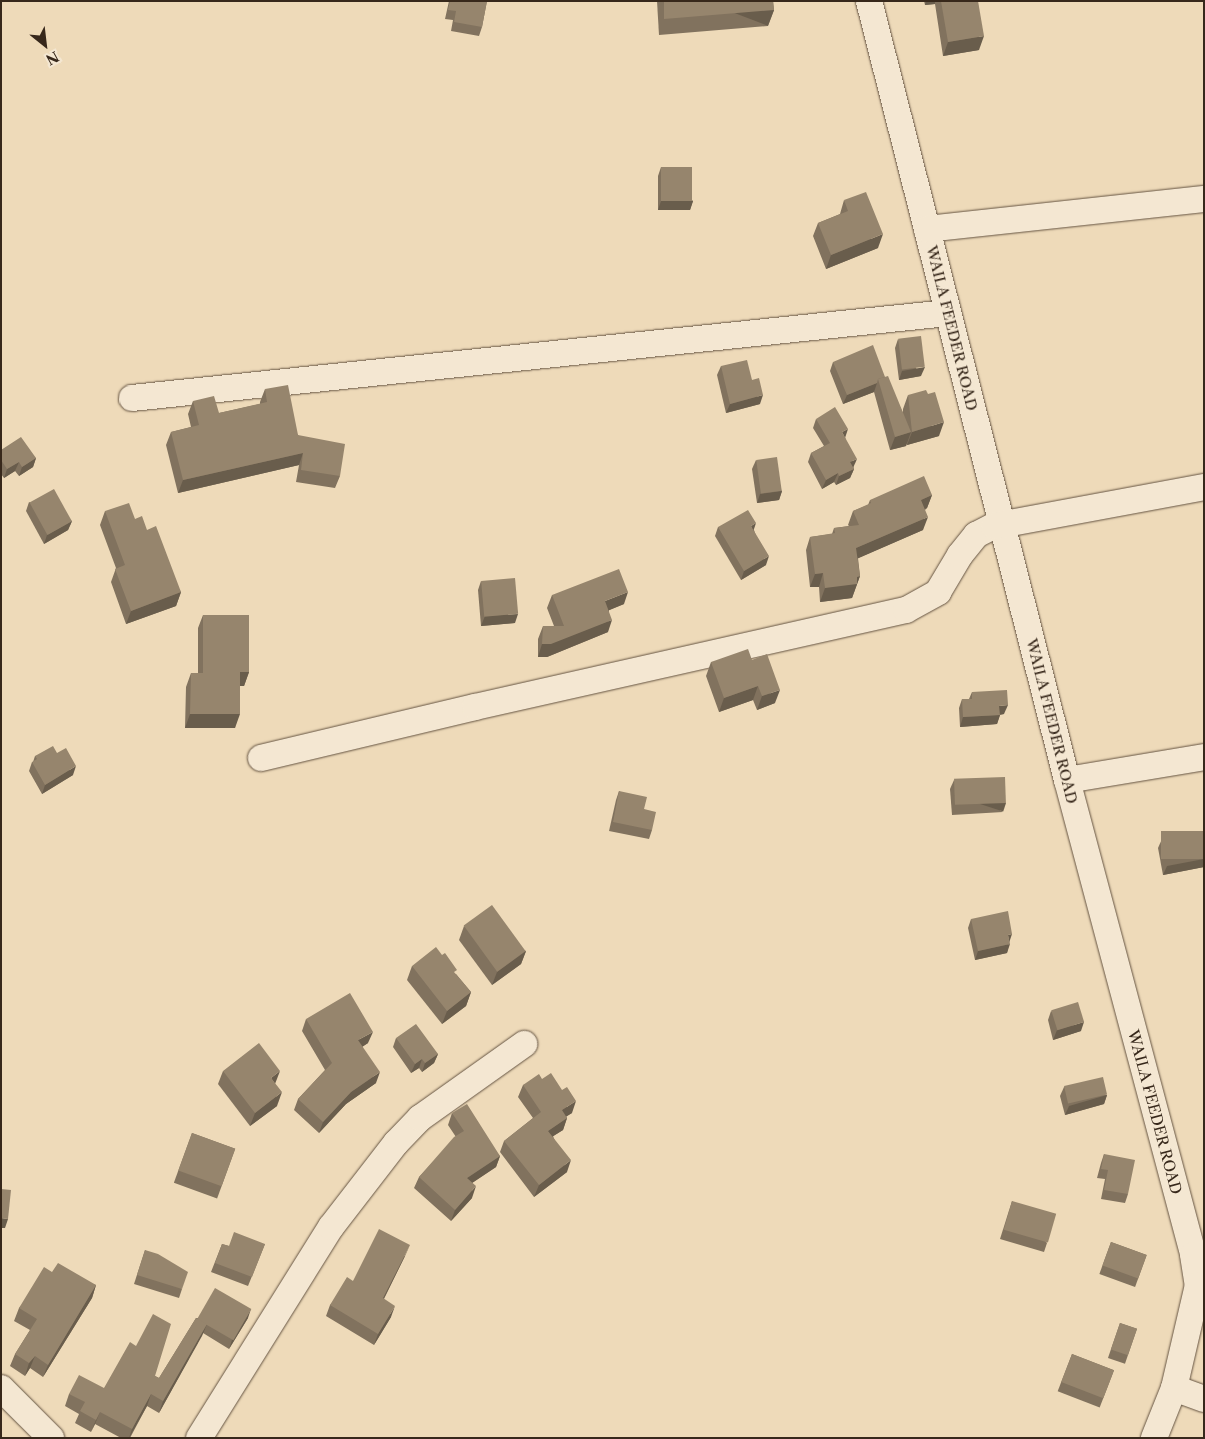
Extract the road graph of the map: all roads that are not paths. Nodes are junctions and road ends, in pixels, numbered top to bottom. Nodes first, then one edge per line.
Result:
1 (869, 1) edge
2 (1204, 199) edge
3 (927, 229) junction
4 (948, 313) junction
5 (132, 398) dead end
6 (1204, 487) edge
7 (1002, 524) junction
8 (1204, 757) edge
9 (262, 758) dead end
10 (1067, 780) junction
11 (524, 1044) dead end
12 (1201, 1284) edge
13 (1, 1388) edge
14 (1174, 1388) junction
15 (1204, 1399) edge
16 (51, 1438) edge
17 (199, 1438) edge
18 (1154, 1438) edge

1 - 3 street, WAILA FEEDER ROAD
2 - 3 street
3 - 4 street, WAILA FEEDER ROAD
4 - 5 street
4 - 7 street, WAILA FEEDER ROAD
6 - 7 street
7 - 9 street
7 - 10 street, WAILA FEEDER ROAD
8 - 10 street
10 - 12 street, WAILA FEEDER ROAD
11 - 17 street
12 - 14 street, WAILA FEEDER ROAD
13 - 16 street
14 - 15 street
14 - 18 street, WAILA FEEDER ROAD

